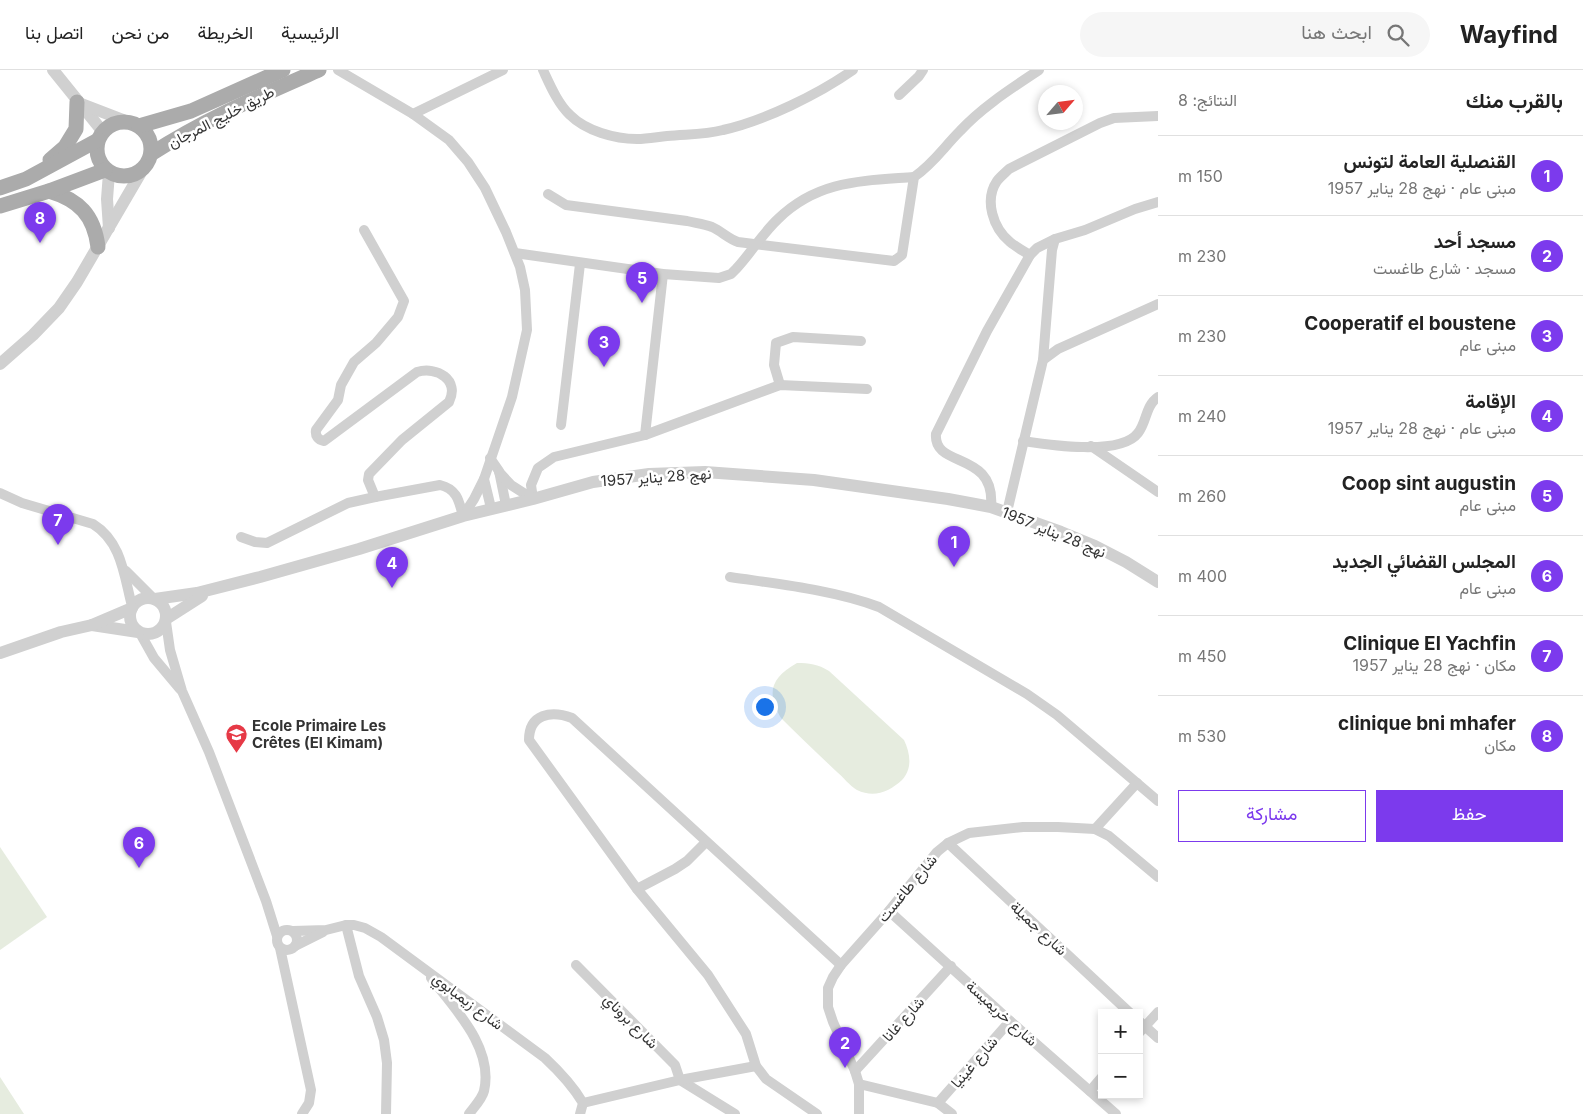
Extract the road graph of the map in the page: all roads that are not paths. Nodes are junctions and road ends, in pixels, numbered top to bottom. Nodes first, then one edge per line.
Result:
1 (52, 70) edge
2 (283, 70) edge
3 (319, 70) edge
4 (338, 70) edge
5 (503, 70) edge
6 (543, 70) edge
7 (853, 70) edge
8 (923, 70) edge
9 (1039, 70) edge
10 (899, 95) dead end
11 (77, 102) junction
12 (413, 114) junction
13 (1158, 116) edge
14 (135, 125) junction
15 (100, 136) junction
16 (151, 154) junction
17 (143, 169) junction
18 (107, 171) junction
19 (30, 177) junction
20 (914, 177) junction
21 (0, 188) edge
22 (49, 191) junction
23 (548, 194) dead end
24 (1158, 202) edge
25 (0, 206) edge
26 (108, 228) junction
27 (364, 230) dead end
28 (1056, 238) junction
29 (756, 244) junction
30 (98, 246) junction
31 (515, 253) junction
32 (1030, 255) junction
33 (580, 264) junction
34 (663, 274) junction
35 (1158, 304) edge
36 (861, 341) dead end
37 (1043, 360) junction
38 (0, 364) edge
39 (780, 385) junction
40 (867, 389) dead end
41 (1158, 397) edge
42 (561, 425) dead end
43 (645, 436) junction
44 (1023, 441) junction
45 (1091, 446) junction
46 (490, 458) junction
47 (499, 471) junction
48 (484, 479) junction
49 (1158, 492) edge
50 (0, 493) edge
51 (375, 497) junction
52 (533, 499) junction
53 (506, 505) junction
54 (991, 507) junction
55 (491, 508) junction
56 (1007, 512) junction
57 (463, 516) junction
58 (241, 537) dead end
59 (123, 568) junction
60 (730, 577) dead end
61 (1158, 582) edge
62 (211, 590) junction
63 (154, 599) junction
64 (132, 607) junction
65 (166, 621) junction
66 (92, 625) junction
67 (139, 633) junction
68 (0, 653) edge
69 (182, 691) junction
70 (1137, 783) junction
71 (1158, 801) edge
72 (1095, 829) junction
73 (706, 842) junction
74 (948, 843) junction
75 (1158, 877) edge
76 (637, 890) junction
77 (266, 901) junction
78 (890, 910) junction
79 (346, 925) junction
80 (290, 930) junction
81 (326, 930) junction
82 (277, 936) junction
83 (280, 948) junction
84 (293, 948) junction
85 (576, 965) dead end
86 (841, 965) junction
87 (421, 966) junction
88 (951, 966) junction
89 (288, 983) junction
90 (1126, 1009) edge
91 (1158, 1012) edge
92 (1010, 1021) junction
93 (1143, 1025) edge
94 (1143, 1028) edge
95 (1158, 1038) edge
96 (756, 1066) junction
97 (855, 1071) junction
98 (680, 1080) junction
99 (1098, 1082) edge
100 (859, 1084) junction
101 (1090, 1091) junction
102 (583, 1103) junction
103 (938, 1103) junction
104 (302, 1114) edge
105 (386, 1114) edge
106 (470, 1114) edge
107 (580, 1114) edge
108 (734, 1114) edge
109 (817, 1114) edge
110 (860, 1114) edge
111 (952, 1114) edge
112 (1116, 1114) edge

1 - 11 street
2 - 14 main road, طريق خليج المرجان
3 - 16 main road, طريق خليج المرجان
4 - 12 street
5 - 12 street
6 - 7 street
8 - 10 street
9 - 20 street
11 - 14 street
11 - 15 street
11 - 19 main road
12 - 31 street
13 - 32 street
14 - 15 main road
14 - 16 main road
15 - 18 main road
15 - 19 main road
16 - 17 main road
17 - 18 main road
17 - 26 street
18 - 22 main road
18 - 26 street
19 - 21 main road
20 - 29 street
20 - 29 street
22 - 25 main road
22 - 30 main road
23 - 29 street
24 - 28 street
26 - 30 street
27 - 51 street
28 - 32 street
28 - 37 street
29 - 34 street
30 - 38 street
31 - 33 street
31 - 46 street
32 - 54 street
33 - 34 street
33 - 42 street
34 - 43 street
35 - 37 street
36 - 39 street
37 - 44 street
39 - 40 street
39 - 43 street
41 - 45 street
43 - 52 street
44 - 45 street
44 - 56 street
45 - 49 street
46 - 47 street
46 - 48 street
47 - 52 street
47 - 53 street
48 - 55 street
48 - 57 street
50 - 59 street
51 - 57 street
51 - 58 street
52 - 53 street, نهج 28 يناير 1957
52 - 54 street, نهج 28 يناير 1957
53 - 55 street, نهج 28 يناير 1957
54 - 56 street, نهج 28 يناير 1957
55 - 57 street, نهج 28 يناير 1957
56 - 61 street, نهج 28 يناير 1957
57 - 62 street, نهج 28 يناير 1957
59 - 63 street
59 - 64 street
60 - 70 street
62 - 63 street, نهج 28 يناير 1957
62 - 65 street, نهج 28 يناير 1957
63 - 64 street
63 - 65 street
64 - 66 street
64 - 67 street
65 - 67 street
65 - 69 street
66 - 67 street
66 - 68 street
67 - 69 street
69 - 77 street
70 - 71 street
70 - 72 street
72 - 74 street, شارع طاغست
72 - 75 street, شارع طاغست
73 - 76 street
73 - 76 street
73 - 86 street
74 - 78 street, شارع طاغست
74 - 90 street, شارع جميلة
76 - 96 street
77 - 80 street
77 - 82 street
78 - 86 street, شارع طاغست
78 - 88 street, شارع خريميسة
79 - 81 street, شارع زيمبابوي
79 - 87 street, شارع زيمبابوي
79 - 105 street
80 - 81 street, شارع زيمبابوي
80 - 82 street
80 - 84 street
81 - 84 street, شارع زيمبابوي
82 - 83 street
83 - 84 street
83 - 89 street
84 - 89 street
85 - 98 street, شارع بروناي
86 - 97 street, شارع طاغست
87 - 102 street, شارع زيمبابوي
87 - 106 street
88 - 92 street, شارع خريميسة
88 - 97 street, شارع غانا
89 - 104 street
91 - 93 street
92 - 101 street, شارع خريميسة
92 - 103 street, شارع غينيا
94 - 95 street
96 - 98 street
96 - 109 street
97 - 100 street, شارع طاغست
98 - 102 street
98 - 108 street
99 - 101 street
100 - 103 street
100 - 110 street, شارع طاغست
101 - 112 street, شارع خريميسة
102 - 107 street
103 - 111 street

